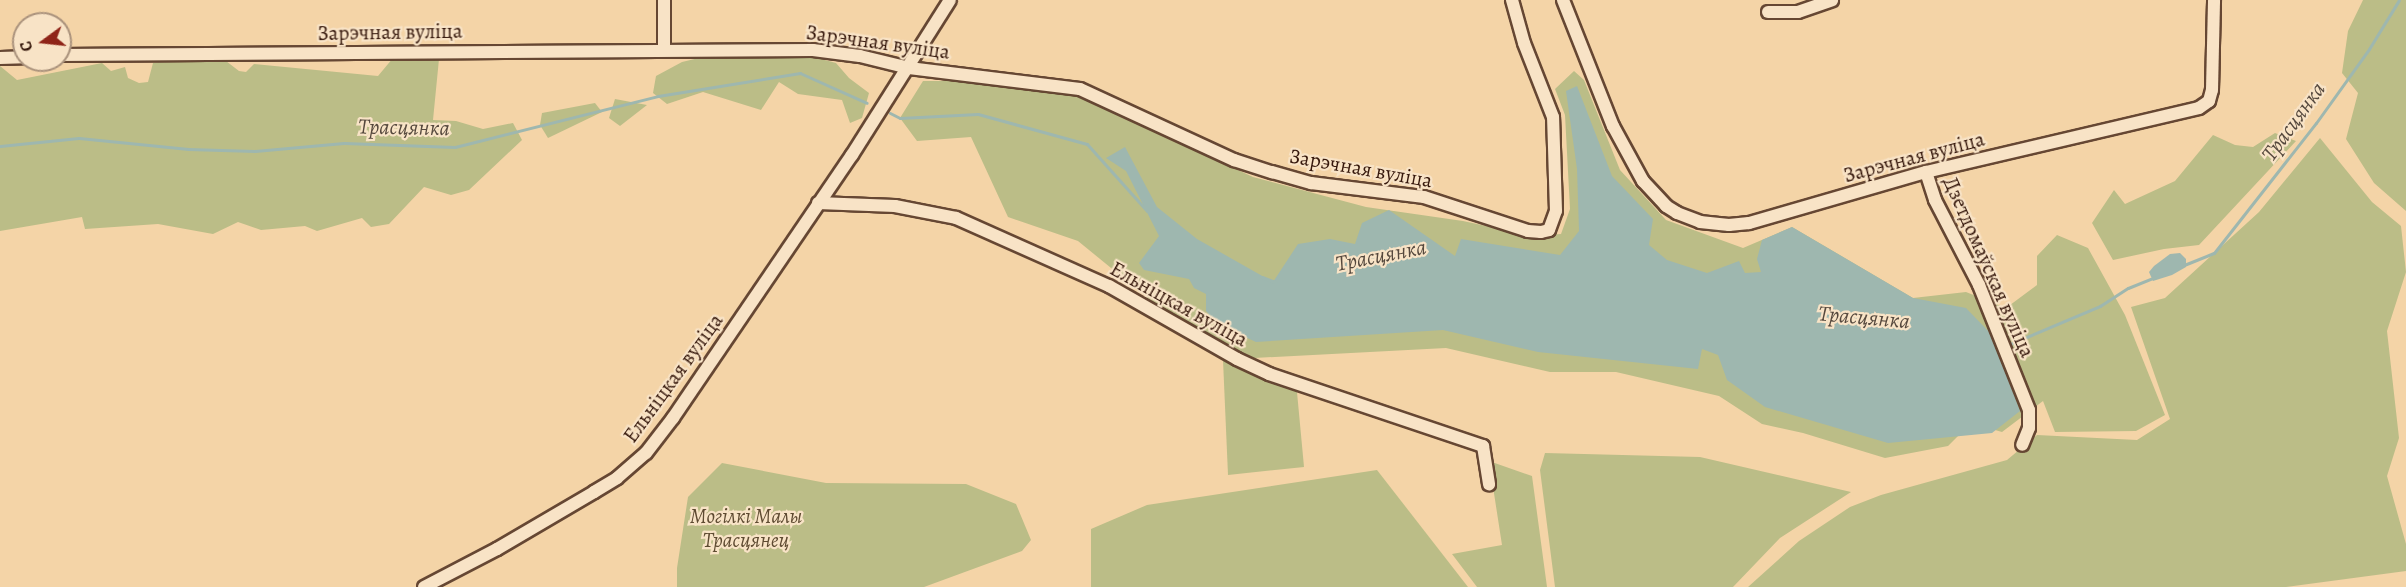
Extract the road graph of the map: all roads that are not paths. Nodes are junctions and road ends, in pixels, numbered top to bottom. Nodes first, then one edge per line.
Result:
1 (664, 0) edge
2 (950, 0) edge
3 (1512, 0) edge
4 (1563, 0) edge
5 (1832, 0) edge
6 (2214, 0) edge
7 (1768, 12) dead end
8 (664, 50) junction
9 (72, 55) edge
10 (909, 68) junction
11 (1926, 172) junction
12 (818, 202) junction
13 (2022, 445) dead end
14 (1489, 485) dead end
15 (424, 587) edge

1 - 8 street
2 - 10 street, Ельніцкая вуліца
3 - 10 street, Зарэчная вуліца
4 - 11 street, Зарэчная вуліца
5 - 7 street
6 - 11 street, Зарэчная вуліца
8 - 9 street, Зарэчная вуліца
8 - 10 street, Зарэчная вуліца
10 - 12 street, Ельніцкая вуліца
11 - 13 street, Дзетдомаўская вуліца
12 - 14 street, Ельніцкая вуліца
12 - 15 street, Ельніцкая вуліца

